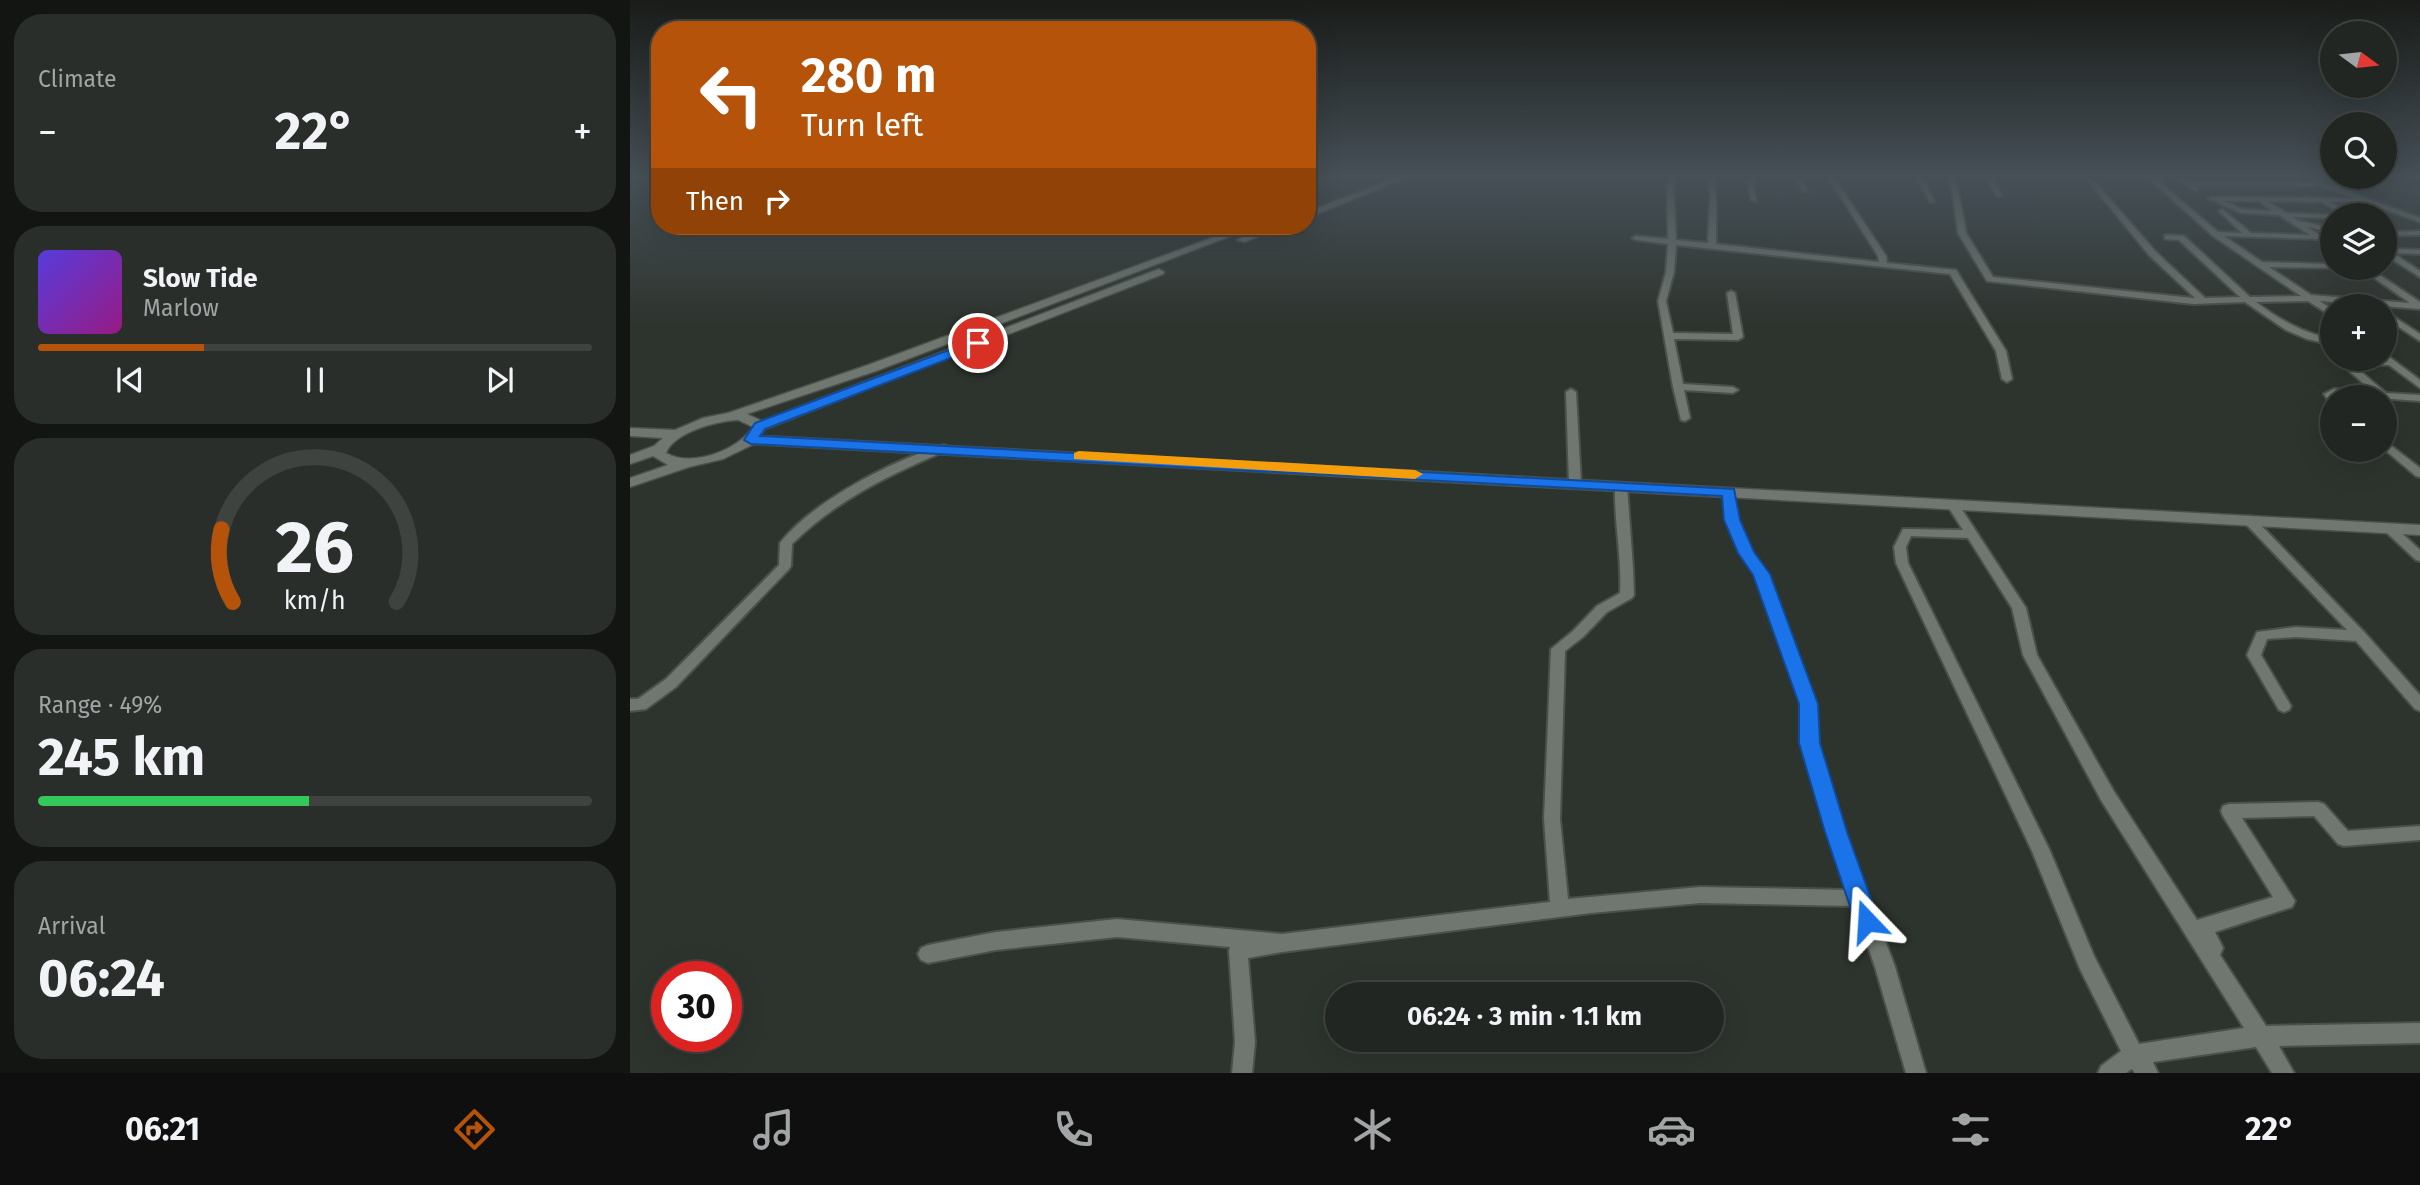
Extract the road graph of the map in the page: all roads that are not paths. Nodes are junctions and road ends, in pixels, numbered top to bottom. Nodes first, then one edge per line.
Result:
1 (1672, 227) edge
2 (1712, 227) edge
3 (1863, 227) edge
4 (1961, 227) edge
5 (2130, 227) edge
6 (2208, 227) edge
7 (2240, 227) edge
8 (2303, 227) edge
9 (2420, 233) edge
10 (2216, 234) junction
11 (2320, 234) edge
12 (2397, 234) edge
13 (1228, 235) edge
14 (1255, 235) edge
15 (2249, 235) junction
16 (2314, 235) junction
17 (2168, 237) dead end
18 (1636, 238) dead end
19 (2320, 238) edge
20 (2397, 238) edge
21 (1672, 241) junction
22 (1712, 246) junction
23 (2397, 250) edge
24 (2420, 250) edge
25 (2397, 259) edge
26 (2258, 264) junction
27 (1884, 265) junction
28 (2320, 266) edge
29 (2204, 273) dead end
30 (2220, 273) junction
31 (2420, 275) edge
32 (2382, 280) edge
33 (1731, 293) dead end
34 (2312, 298) junction
35 (2320, 299) edge
36 (2203, 300) junction
37 (2252, 301) junction
38 (2320, 304) edge
39 (2397, 304) edge
40 (2420, 306) edge
41 (2397, 322) edge
42 (1670, 336) junction
43 (2420, 338) edge
44 (2320, 340) edge
45 (2397, 365) edge
46 (2355, 371) edge
47 (2007, 379) dead end
48 (2420, 384) edge
49 (2372, 385) edge
50 (1678, 387) junction
51 (1733, 390) dead end
52 (1571, 391) dead end
53 (2397, 396) edge
54 (2420, 398) edge
55 (720, 418) junction
56 (1685, 418) dead end
57 (760, 426) junction
58 (630, 432) edge
59 (675, 434) junction
60 (751, 440) junction
61 (944, 448) junction
62 (659, 449) junction
63 (2397, 454) edge
64 (630, 460) edge
65 (689, 462) junction
66 (2420, 474) edge
67 (630, 483) edge
68 (1575, 483) junction
69 (1622, 486) junction
70 (1729, 492) junction
71 (1953, 505) junction
72 (2249, 520) junction
73 (2389, 528) junction
74 (2419, 530) edge
75 (1972, 534) junction
76 (2420, 557) edge
77 (2360, 636) junction
78 (2419, 702) edge
79 (630, 705) edge
80 (2284, 706) dead end
81 (2420, 832) edge
82 (1858, 898) junction
83 (1560, 909) junction
84 (1282, 943) junction
85 (928, 954) dead end
86 (2420, 1033) edge
87 (2261, 1036) junction
88 (2134, 1055) junction
89 (1242, 1073) edge
90 (1916, 1073) edge
91 (2108, 1073) edge
92 (2148, 1073) edge
93 (2284, 1073) edge

1 - 21 street
2 - 22 street
3 - 27 street
4 - 36 street
5 - 36 street
6 - 10 street
7 - 15 street
8 - 16 street
9 - 12 street
10 - 15 street
10 - 26 street
11 - 16 street
13 - 55 street
14 - 57 street
15 - 16 street
16 - 19 street
17 - 30 street
18 - 21 street
20 - 24 street
21 - 22 street
21 - 42 street
22 - 27 street
23 - 24 street
25 - 31 street
26 - 28 street
26 - 34 street
27 - 47 street
29 - 30 street
30 - 37 street
32 - 40 street
33 - 42 street
34 - 35 street
34 - 37 street
34 - 38 street
36 - 37 street
37 - 44 street
39 - 40 street
41 - 43 street
42 - 50 street
45 - 48 street
46 - 49 street
50 - 51 street
50 - 56 street
52 - 68 street
53 - 54 street
55 - 57 street
55 - 59 street
57 - 60 street
58 - 59 street
59 - 62 street
60 - 61 street
60 - 65 street
61 - 68 street
61 - 79 street
62 - 64 street
62 - 65 street
63 - 66 street
65 - 67 street
68 - 69 street
69 - 70 street
69 - 83 street
70 - 71 street
70 - 82 street
71 - 72 street
71 - 75 street
72 - 73 street
72 - 77 street
73 - 74 street
73 - 76 street
75 - 87 street
75 - 88 street
77 - 78 street
77 - 80 street
81 - 87 street
82 - 83 street
82 - 90 street
83 - 84 street
84 - 85 street
84 - 89 street
86 - 87 street
87 - 88 street
87 - 93 street
88 - 91 street
88 - 92 street

